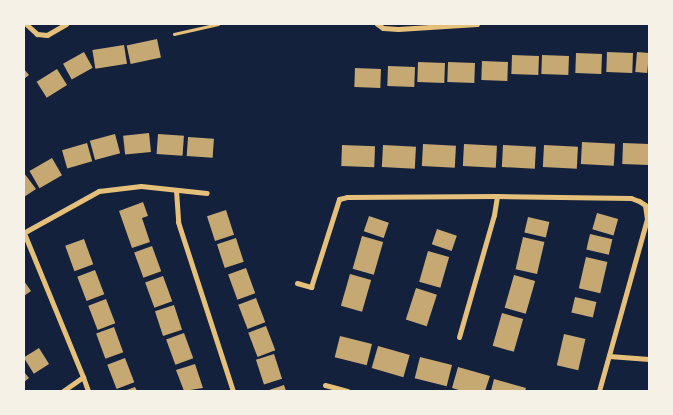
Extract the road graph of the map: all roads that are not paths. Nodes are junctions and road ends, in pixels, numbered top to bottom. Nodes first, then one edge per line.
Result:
1 (26, 24) edge
2 (66, 24) edge
3 (377, 24) edge
4 (477, 24) edge
5 (176, 190) junction
6 (207, 193) dead end
7 (496, 196) junction
8 (649, 199) edge
9 (645, 205) junction
10 (24, 232) edge
11 (297, 283) dead end
12 (459, 337) dead end
13 (609, 356) junction
14 (649, 359) edge
15 (83, 377) junction
16 (325, 385) dead end
17 (63, 391) edge
18 (88, 391) edge
19 (233, 391) edge
20 (347, 391) edge
21 (599, 391) edge

1 - 2 street
3 - 4 street
5 - 6 street
5 - 10 street
5 - 19 street
7 - 9 street
7 - 11 street
7 - 12 street
8 - 9 street
9 - 13 street
10 - 15 street
13 - 14 street
13 - 21 street
15 - 17 street
15 - 18 street
16 - 20 street

